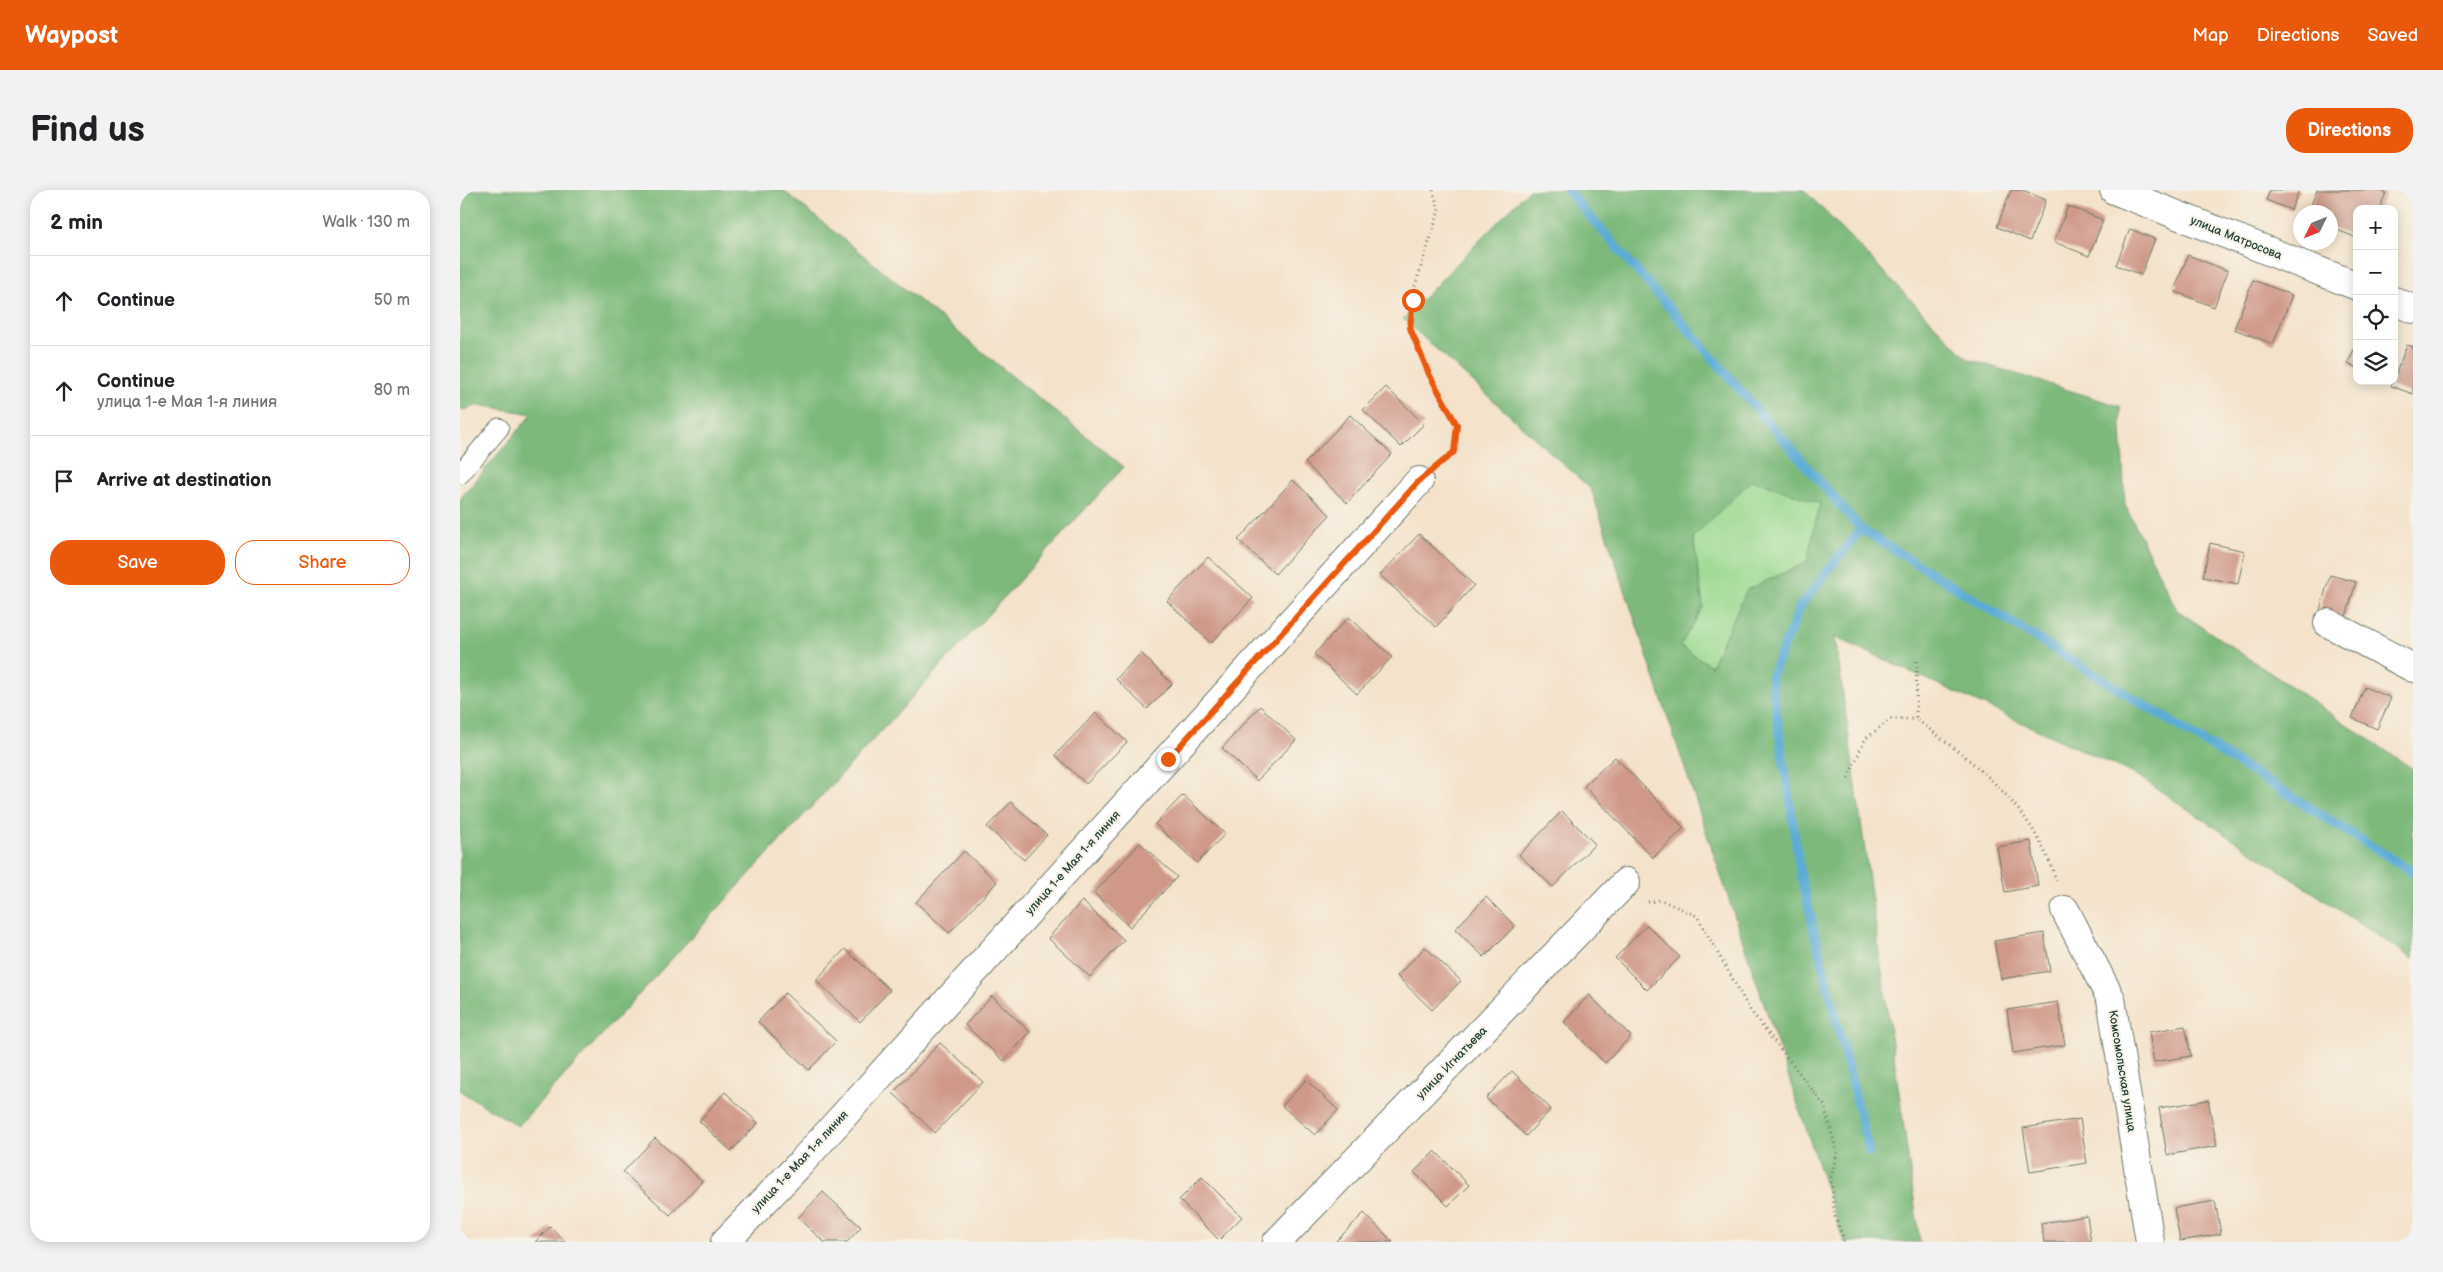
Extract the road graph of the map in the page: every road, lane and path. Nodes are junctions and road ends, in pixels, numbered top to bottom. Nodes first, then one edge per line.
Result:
1 (1433, 190) edge
2 (2114, 190) edge
3 (2353, 284) edge
4 (2398, 303) edge
5 (2413, 309) edge
6 (499, 428) dead end
7 (460, 474) edge
8 (1419, 481) joint
9 (2328, 623) dead end
10 (1917, 661) dead end
11 (2413, 668) edge
12 (1916, 719) junction
13 (1848, 778) dead end
14 (1626, 882) dead end
15 (1603, 908) junction
16 (2065, 910) joint
17 (725, 1242) edge
18 (1277, 1242) edge
19 (1845, 1242) edge
20 (2150, 1242) edge

1 - 8 path
2 - 3 street, улица Матросова
4 - 5 street
6 - 7 lane
8 - 17 street, улица 1-е Мая 1-я линия
9 - 11 street
10 - 12 path
12 - 13 path
12 - 16 path
14 - 15 street, улица Игнатьева
15 - 18 street, улица Игнатьева
15 - 19 path
16 - 20 street, Комсомольская улица

